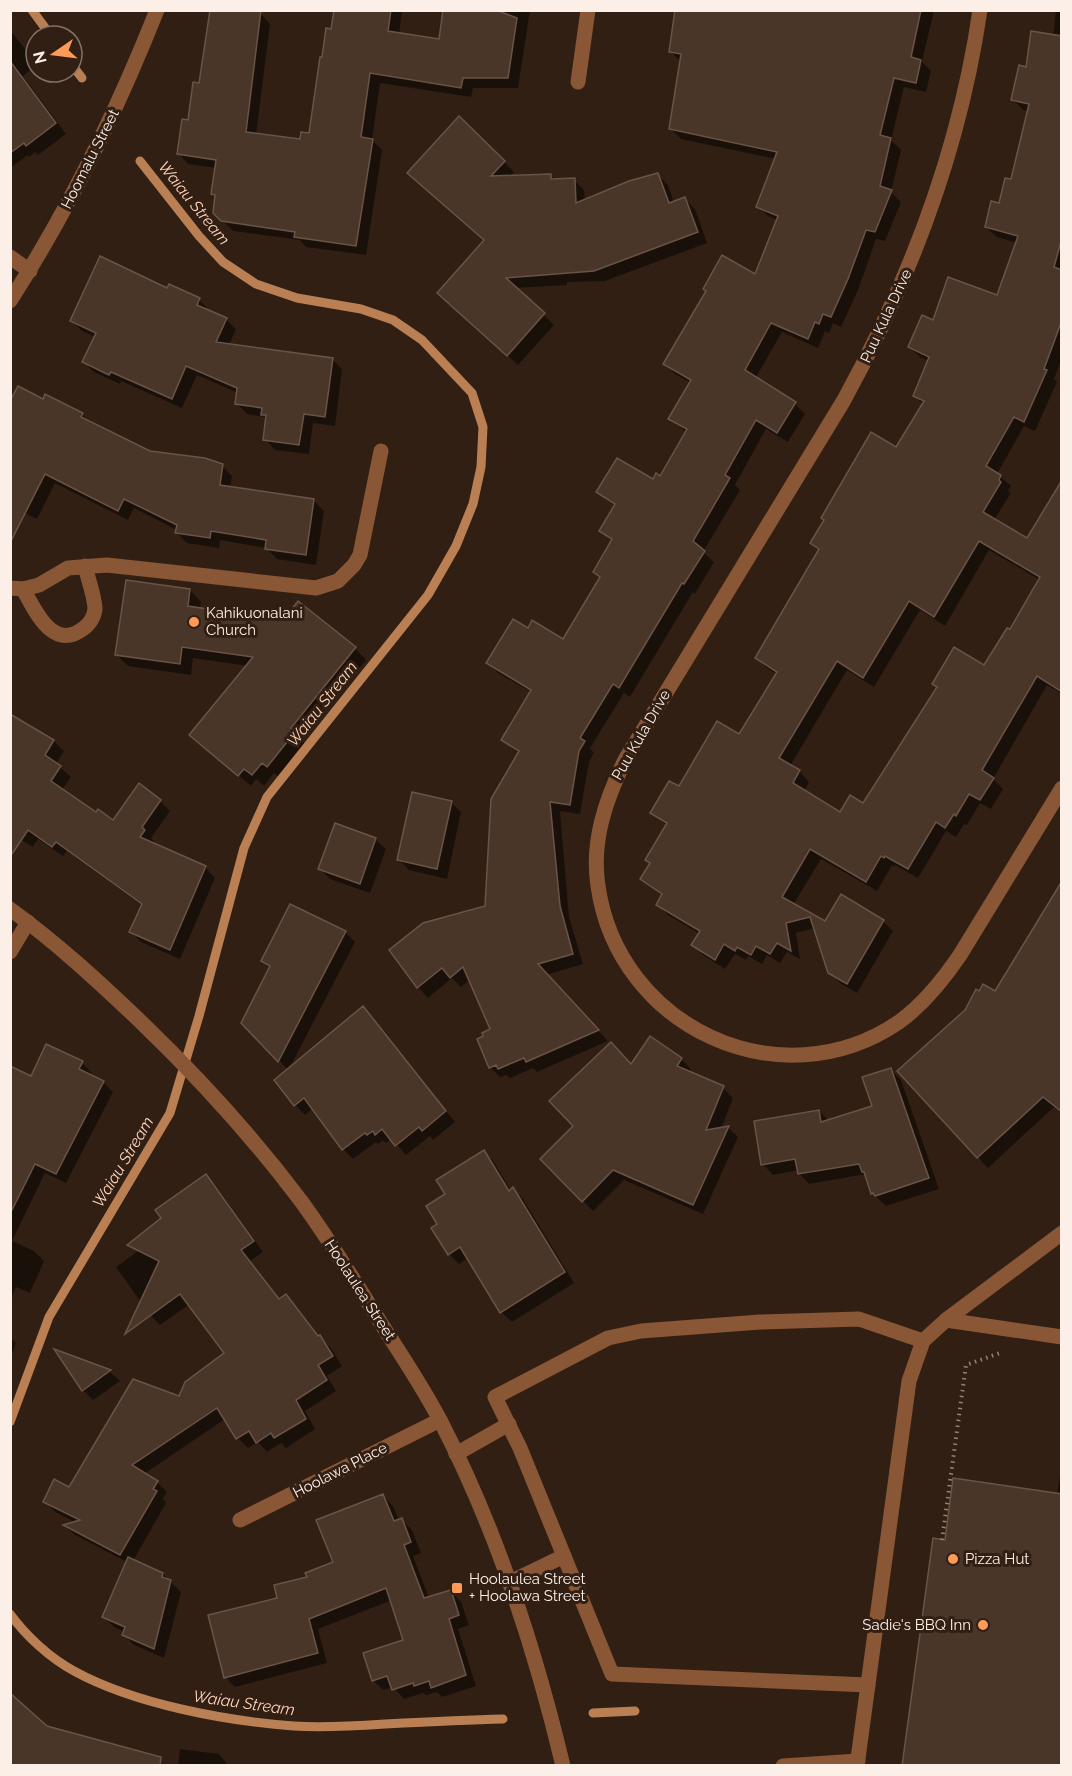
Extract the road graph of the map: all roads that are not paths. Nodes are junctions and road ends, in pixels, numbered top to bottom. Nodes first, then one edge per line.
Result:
1 (157, 10) edge
2 (588, 10) edge
3 (980, 10) edge
4 (578, 82) dead end
5 (10, 257) edge
6 (30, 271) junction
7 (10, 301) edge
8 (381, 451) dead end
9 (85, 566) junction
10 (17, 589) edge
11 (1062, 788) edge
12 (10, 909) edge
13 (28, 922) junction
14 (10, 952) edge
15 (1062, 1233) edge
16 (946, 1320) junction
17 (1062, 1337) edge
18 (923, 1341) junction
19 (440, 1420) junction
20 (509, 1424) junction
21 (456, 1454) junction
22 (240, 1520) dead end
23 (564, 1556) junction
24 (510, 1582) junction
25 (868, 1685) junction
26 (857, 1763) edge
27 (563, 1766) edge
28 (783, 1766) edge

1 - 6 street, Hoomalu Street
2 - 4 street
3 - 11 street, Puu Kula Drive
5 - 6 street
6 - 7 street, Hoomalu Street
8 - 9 street
9 - 10 street
9 - 10 street
12 - 13 street, Hoolaulea Street
13 - 14 street
13 - 19 street, Hoolaulea Street
15 - 16 street
16 - 17 street
16 - 18 street
18 - 20 street
18 - 25 street
19 - 21 street, Hoolaulea Street
19 - 22 street, Hoolawa Place
20 - 21 street
20 - 23 street
21 - 24 street, Hoolaulea Street
23 - 24 street
23 - 25 street
24 - 27 street, Hoolaulea Street
25 - 26 street
26 - 28 street

